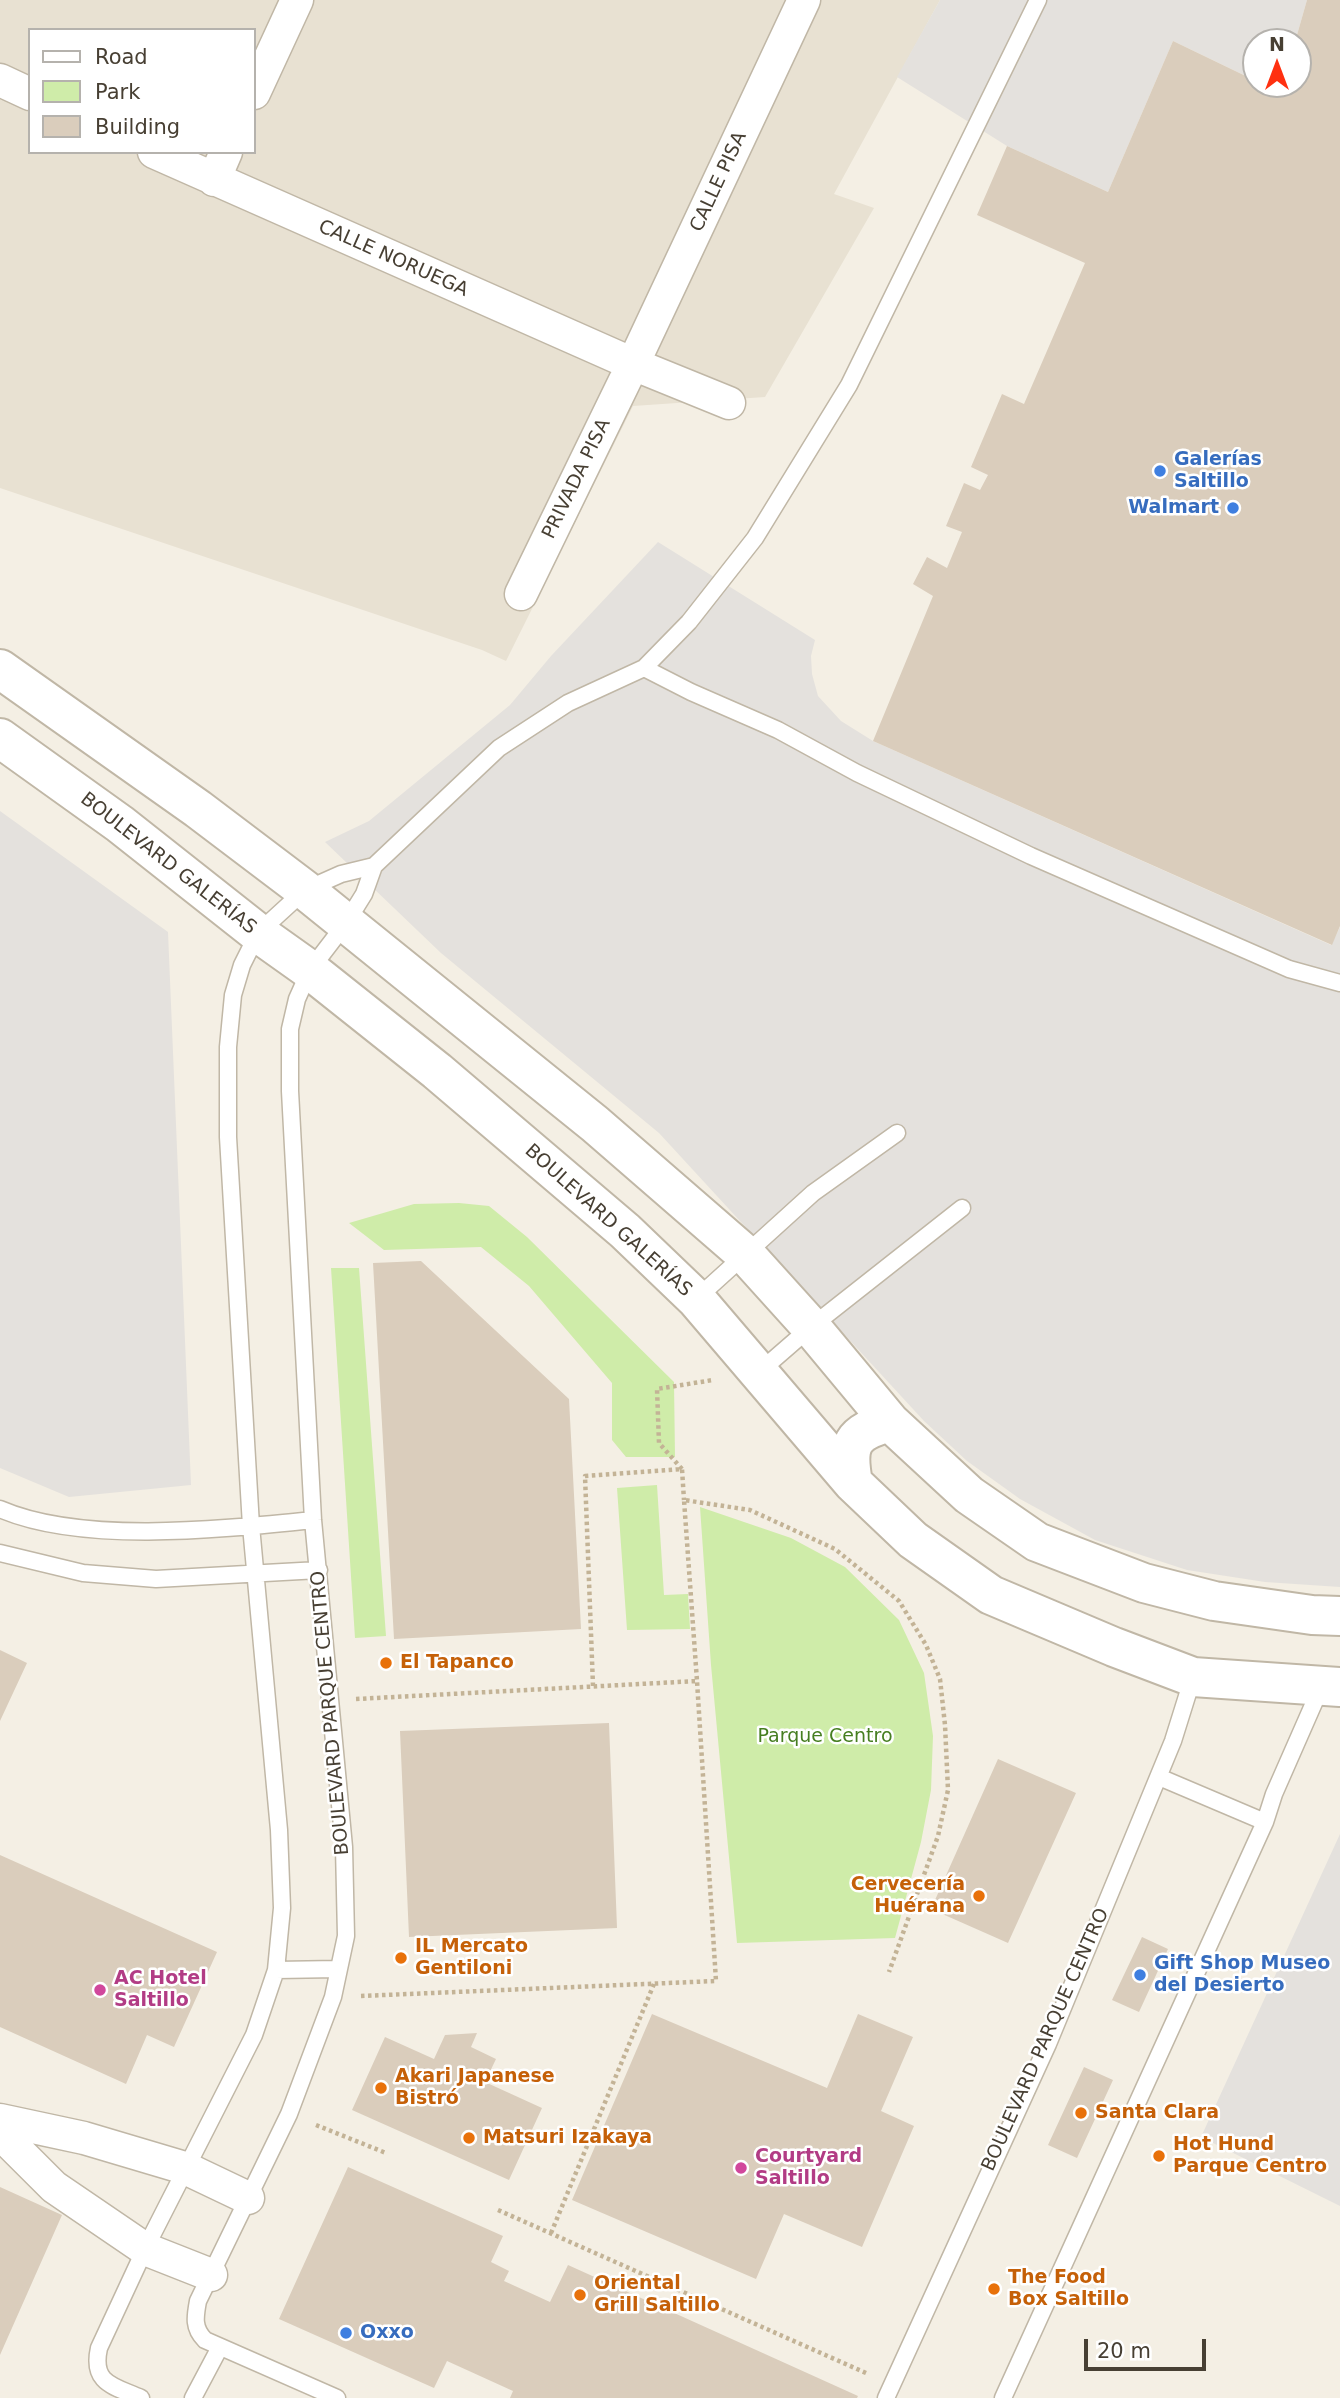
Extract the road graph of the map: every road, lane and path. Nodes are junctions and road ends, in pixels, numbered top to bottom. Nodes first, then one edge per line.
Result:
1 (297, 0) edge
2 (804, 0) edge
3 (1038, 0) edge
4 (0, 80) edge
5 (256, 89) edge
6 (28, 93) edge
7 (163, 154) edge
8 (220, 166) edge
9 (634, 364) junction
10 (729, 403) dead end
11 (521, 594) dead end
12 (644, 668) junction
13 (0, 669) edge
14 (0, 738) edge
15 (374, 866) junction
16 (304, 890) junction
17 (346, 923) junction
18 (258, 933) junction
19 (310, 970) junction
20 (1340, 983) edge
21 (897, 1133) dead end
22 (962, 1208) dead end
23 (746, 1255) junction
24 (696, 1299) junction
25 (811, 1327) junction
26 (758, 1373) junction
27 (657, 1389) dead end
28 (890, 1422) junction
29 (682, 1469) junction
30 (853, 1483) junction
31 (684, 1500) junction
32 (0, 1509) edge
33 (313, 1520) junction
34 (251, 1526) junction
35 (0, 1553) edge
36 (319, 1570) junction
37 (257, 1574) junction
38 (1340, 1616) edge
39 (1193, 1677) junction
40 (697, 1681) junction
41 (593, 1686) junction
42 (1331, 1687) edge
43 (331, 1700) junction
44 (1158, 1777) junction
45 (1265, 1822) junction
46 (338, 1969) junction
47 (276, 1970) junction
48 (889, 1972) dead end
49 (654, 1984) junction
50 (333, 1997) junction
51 (289, 2114) junction
52 (0, 2120) edge
53 (0, 2133) edge
54 (386, 2153) dead end
55 (185, 2168) junction
56 (248, 2198) junction
57 (498, 2210) dead end
58 (551, 2233) junction
59 (145, 2249) junction
60 (211, 2274) junction
61 (220, 2347) junction
62 (889, 2391) edge
63 (141, 2398) edge
64 (193, 2398) edge
65 (337, 2398) edge
66 (1003, 2398) edge

1 - 5 street
2 - 9 street, CALLE PISA
3 - 12 lane
4 - 6 street
7 - 8 street, CALLE NORUEGA
8 - 9 street, CALLE NORUEGA
9 - 10 street, CALLE NORUEGA
9 - 11 street, PRIVADA PISA
12 - 15 lane
12 - 20 lane
13 - 16 street
14 - 18 street, BOULEVARD GALERÍAS
15 - 16 lane
15 - 17 lane, BOULEVARD PARQUE CENTRO
16 - 17 street
16 - 18 lane
17 - 19 lane, BOULEVARD PARQUE CENTRO
17 - 23 street
18 - 19 street, BOULEVARD GALERÍAS
18 - 34 lane
19 - 24 street, BOULEVARD GALERÍAS
19 - 33 lane, BOULEVARD PARQUE CENTRO
21 - 23 lane
22 - 25 lane
23 - 24 lane
23 - 25 street
24 - 26 street, BOULEVARD GALERÍAS
25 - 26 lane
25 - 28 street
26 - 30 street, BOULEVARD GALERÍAS
27 - 29 path
28 - 30 street
28 - 38 street
29 - 31 path
29 - 41 path
30 - 39 street, BOULEVARD GALERÍAS
31 - 40 path
31 - 48 path
32 - 34 lane
33 - 34 lane
33 - 36 lane, BOULEVARD PARQUE CENTRO
34 - 37 lane
35 - 37 lane
36 - 37 lane
36 - 43 lane, BOULEVARD PARQUE CENTRO
37 - 47 lane
39 - 42 street, BOULEVARD GALERÍAS
39 - 44 lane, BOULEVARD PARQUE CENTRO
40 - 41 path
40 - 49 path
41 - 43 path
42 - 45 lane
43 - 46 lane, BOULEVARD PARQUE CENTRO
44 - 45 lane
44 - 62 lane, BOULEVARD PARQUE CENTRO
45 - 66 lane
46 - 47 lane
46 - 50 lane, BOULEVARD PARQUE CENTRO
47 - 55 lane
49 - 50 path
49 - 58 path
50 - 51 lane, BOULEVARD PARQUE CENTRO
51 - 54 path
51 - 56 lane, BOULEVARD PARQUE CENTRO
52 - 55 street
53 - 59 street
55 - 56 street
55 - 59 lane
56 - 60 lane, BOULEVARD PARQUE CENTRO
57 - 58 path
58 - 62 path
59 - 60 street
59 - 63 lane
60 - 61 lane, BOULEVARD PARQUE CENTRO
61 - 64 lane
61 - 65 lane, BOULEVARD PARQUE CENTRO

